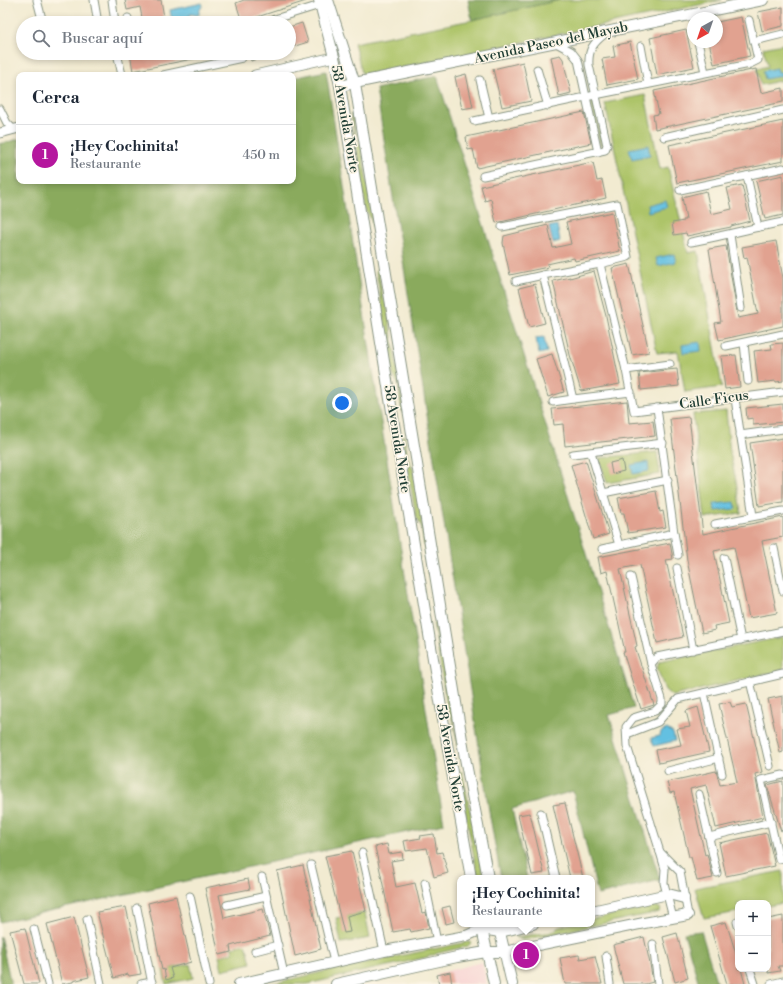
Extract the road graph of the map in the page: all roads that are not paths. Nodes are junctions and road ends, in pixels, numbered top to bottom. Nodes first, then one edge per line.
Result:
1 (37, 0) edge
2 (94, 0) edge
3 (112, 0) edge
4 (763, 0) edge
5 (322, 2) edge
6 (41, 16) edge
7 (97, 16) edge
8 (114, 16) edge
9 (282, 16) edge
10 (749, 20) dead end
11 (608, 31) junction
12 (783, 34) edge
13 (754, 41) junction
14 (556, 43) junction
15 (641, 46) dead end
16 (699, 48) edge
17 (334, 58) junction
18 (119, 60) edge
19 (233, 60) edge
20 (589, 65) junction
21 (580, 67) junction
22 (537, 69) dead end
23 (121, 72) edge
24 (178, 72) edge
25 (269, 72) edge
26 (705, 72) junction
27 (480, 80) dead end
28 (355, 84) junction
29 (648, 84) junction
30 (340, 86) junction
31 (595, 95) junction
32 (586, 97) junction
33 (548, 106) junction
34 (0, 109) edge
35 (783, 110) edge
36 (489, 118) junction
37 (474, 121) dead end
38 (16, 128) edge
39 (0, 133) edge
40 (664, 137) dead end
41 (598, 152) junction
42 (783, 168) edge
43 (483, 176) dead end
44 (747, 176) junction
45 (680, 190) dead end
46 (783, 222) edge
47 (502, 227) dead end
48 (758, 227) junction
49 (730, 235) junction
50 (691, 242) dead end
51 (383, 258) junction
52 (367, 260) junction
53 (600, 264) junction
54 (543, 275) junction
55 (516, 280) dead end
56 (741, 308) dead end
57 (783, 334) edge
58 (744, 343) junction
59 (726, 346) dead end
60 (670, 364) dead end
61 (626, 370) junction
62 (748, 381) dead end
63 (631, 392) junction
64 (783, 392) edge
65 (735, 398) junction
66 (573, 399) junction
67 (553, 402) dead end
68 (657, 408) junction
69 (410, 421) junction
70 (394, 424) junction
71 (783, 429) edge
72 (740, 435) junction
73 (663, 443) junction
74 (591, 452) junction
75 (573, 454) dead end
76 (668, 480) junction
77 (604, 493) junction
78 (783, 511) edge
79 (753, 516) junction
80 (715, 524) dead end
81 (674, 533) junction
82 (619, 544) junction
83 (774, 548) dead end
84 (602, 549) dead end
85 (678, 555) dead end
86 (724, 558) dead end
87 (677, 568) dead end
88 (631, 577) dead end
89 (437, 584) junction
90 (421, 588) junction
91 (783, 591) edge
92 (783, 631) edge
93 (741, 640) junction
94 (693, 650) junction
95 (651, 664) junction
96 (783, 674) edge
97 (750, 681) junction
98 (704, 693) junction
99 (627, 734) junction
100 (465, 758) junction
101 (719, 758) junction
102 (450, 761) junction
103 (770, 766) dead end
104 (668, 771) dead end
105 (722, 774) dead end
106 (783, 775) edge
107 (699, 794) dead end
108 (542, 813) dead end
109 (771, 822) junction
110 (709, 837) junction
111 (660, 852) junction
112 (362, 853) dead end
113 (783, 858) edge
114 (311, 865) dead end
115 (717, 873) dead end
116 (470, 875) edge
117 (487, 875) edge
118 (555, 875) edge
119 (262, 876) dead end
120 (425, 883) dead end
121 (668, 894) junction
122 (190, 896) dead end
123 (266, 896) junction
124 (684, 898) junction
125 (227, 905) dead end
126 (136, 908) dead end
127 (595, 910) edge
128 (688, 916) joint
129 (673, 918) junction
130 (87, 919) dead end
131 (481, 927) edge
132 (499, 928) edge
133 (34, 929) dead end
134 (437, 942) junction
135 (653, 944) dead end
136 (278, 945) junction
137 (383, 946) junction
138 (255, 951) dead end
139 (486, 952) junction
140 (504, 952) junction
141 (606, 956) dead end
142 (334, 962) junction
143 (283, 968) junction
144 (751, 972) edge
145 (361, 981) edge
146 (783, 981) edge
147 (209, 982) edge
148 (152, 983) edge
149 (48, 984) edge
150 (101, 984) edge
151 (141, 984) edge
152 (239, 984) edge
153 (336, 984) edge
154 (494, 984) edge
155 (512, 984) edge
156 (610, 984) edge
157 (658, 984) edge
158 (755, 984) edge
159 (771, 984) edge

1 - 6 street
2 - 7 street
3 - 8 street
4 - 11 main road, Avenida Paseo del Mayab
5 - 9 street
5 - 17 main road, 58 Avenida Norte
5 - 28 main road, 58 Avenida Norte
10 - 13 street
11 - 14 main road, Avenida Paseo del Mayab
11 - 20 street
12 - 13 street
13 - 26 street
14 - 21 street
14 - 28 main road, Avenida Paseo del Mayab
15 - 29 street
16 - 26 street
17 - 25 street
17 - 30 main road, 58 Avenida Norte
18 - 23 street
19 - 24 street
20 - 21 street
20 - 31 street
21 - 32 street
22 - 33 street
26 - 29 street
27 - 36 street
28 - 30 main road, Avenida Paseo del Mayab
28 - 51 main road, 58 Avenida Norte
29 - 31 street
30 - 52 main road, 58 Avenida Norte
31 - 32 street
31 - 41 street
32 - 33 street
32 - 41 street
33 - 36 street
34 - 38 street
35 - 40 street
36 - 37 street
38 - 39 street
41 - 43 street
42 - 44 street
44 - 45 street
44 - 48 street
46 - 48 street
47 - 53 street
48 - 49 street
49 - 50 street
49 - 56 street
51 - 52 main road
51 - 69 main road, 58 Avenida Norte
52 - 70 main road, 58 Avenida Norte
53 - 54 street
53 - 61 street
54 - 55 street
54 - 66 street
57 - 58 street
58 - 59 street
58 - 62 street
60 - 61 street
61 - 63 street
63 - 66 street
63 - 68 street, Calle Ficus
64 - 65 street, Calle Ficus
65 - 68 street, Calle Ficus
65 - 72 street
66 - 67 street
68 - 73 street
69 - 70 main road
69 - 89 main road, 58 Avenida Norte
70 - 90 main road, 58 Avenida Norte
71 - 72 street
72 - 79 street
73 - 74 street
73 - 76 street
74 - 75 street
74 - 77 street
76 - 77 street
76 - 81 street
77 - 82 street
78 - 79 street
79 - 80 street
81 - 82 street
81 - 85 street
82 - 84 street
83 - 91 street
86 - 93 street
87 - 94 street
88 - 95 street
89 - 90 main road
89 - 100 main road, 58 Avenida Norte
90 - 102 main road, 58 Avenida Norte
92 - 93 street
93 - 94 street
94 - 95 street
95 - 99 street
96 - 97 street
97 - 98 street
97 - 103 street
98 - 99 street
98 - 101 street
99 - 111 street
100 - 102 main road
100 - 117 main road, 58 Avenida Norte
101 - 104 street
101 - 105 street
102 - 116 main road, 58 Avenida Norte
106 - 109 street
107 - 110 street
108 - 118 street
109 - 110 street
109 - 113 street
110 - 115 street
111 - 121 street
111 - 124 street
112 - 137 street
114 - 142 street
119 - 123 street
120 - 134 street
121 - 124 main road
121 - 127 main road
121 - 129 street
122 - 147 street
123 - 125 street
123 - 136 street
124 - 128 street
126 - 148 street
128 - 129 main road
129 - 140 main road
130 - 150 street
131 - 132 main road
131 - 134 main road
131 - 139 main road
132 - 140 main road
133 - 149 street
134 - 137 main road
135 - 157 street
136 - 138 street
136 - 143 street
137 - 142 main road
139 - 140 main road
139 - 145 main road
139 - 154 main road
140 - 155 main road
141 - 156 street
142 - 143 main road
143 - 152 main road
144 - 158 street
145 - 153 main road
146 - 159 street
148 - 151 street

